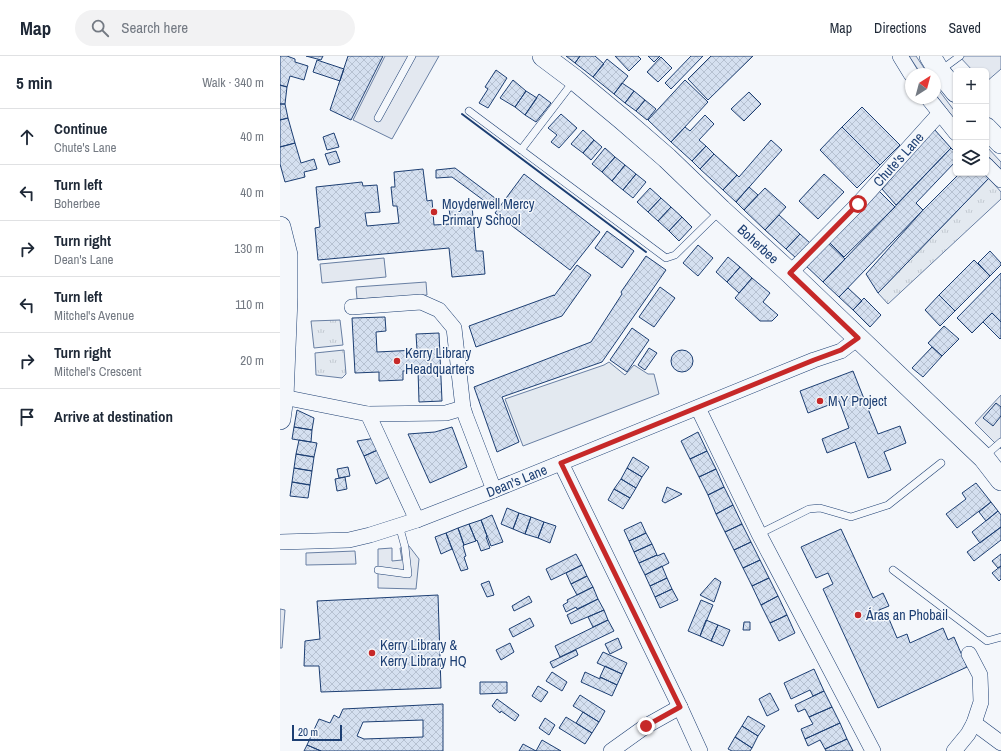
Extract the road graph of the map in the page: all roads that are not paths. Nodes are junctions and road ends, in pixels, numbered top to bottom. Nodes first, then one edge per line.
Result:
1 (412, 56) edge
2 (543, 56) edge
3 (900, 56) edge
4 (960, 56) edge
5 (934, 63) edge
6 (907, 68) edge
7 (575, 80) junction
8 (953, 88) edge
9 (932, 104) edge
10 (469, 111) dead end
11 (940, 114) junction
12 (378, 118) dead end
13 (953, 129) edge
14 (989, 131) edge
15 (1001, 144) edge
16 (521, 150) junction
17 (989, 168) edge
18 (1001, 180) edge
19 (721, 210) junction
20 (280, 227) edge
21 (790, 273) junction
22 (352, 307) dead end
23 (858, 338) junction
24 (281, 407) edge
25 (463, 408) junction
26 (698, 408) junction
27 (368, 414) junction
28 (1001, 442) edge
29 (984, 458) junction
30 (941, 462) dead end
31 (561, 463) junction
32 (1001, 480) edge
33 (494, 490) junction
34 (417, 520) junction
35 (399, 525) junction
36 (759, 534) junction
37 (280, 542) edge
38 (378, 570) dead end
39 (893, 570) dead end
40 (1001, 637) edge
41 (969, 654) dead end
42 (680, 707) junction
43 (974, 723) junction
44 (1001, 743) edge
45 (611, 751) edge
46 (700, 751) edge
47 (873, 751) edge
48 (954, 751) edge

1 - 12 lane
2 - 7 main road, Boherbee
3 - 6 street
4 - 5 lane
5 - 8 main road
7 - 16 lane
7 - 19 main road, Boherbee
9 - 11 street
10 - 16 lane
11 - 13 street
11 - 21 street, Chute's Lane
14 - 15 main road
16 - 19 lane
17 - 18 street
19 - 21 main road, Boherbee
20 - 24 main road
21 - 23 main road, Boherbee
22 - 25 street
23 - 26 street, Dean's Lane
23 - 29 main road, Boherbee
24 - 27 street
25 - 27 street
25 - 33 street
26 - 31 street, Dean's Lane
26 - 36 street
27 - 34 street
28 - 29 lane
29 - 32 main road, Boherbee
30 - 36 lane
31 - 33 street, Dean's Lane
31 - 42 street
33 - 34 street, Dean's Lane
34 - 35 street, Dean's Lane
35 - 37 street, Dean's Lane
35 - 38 lane
36 - 47 street
39 - 40 lane
41 - 43 street
42 - 45 street
42 - 46 street
43 - 44 street
43 - 48 street

